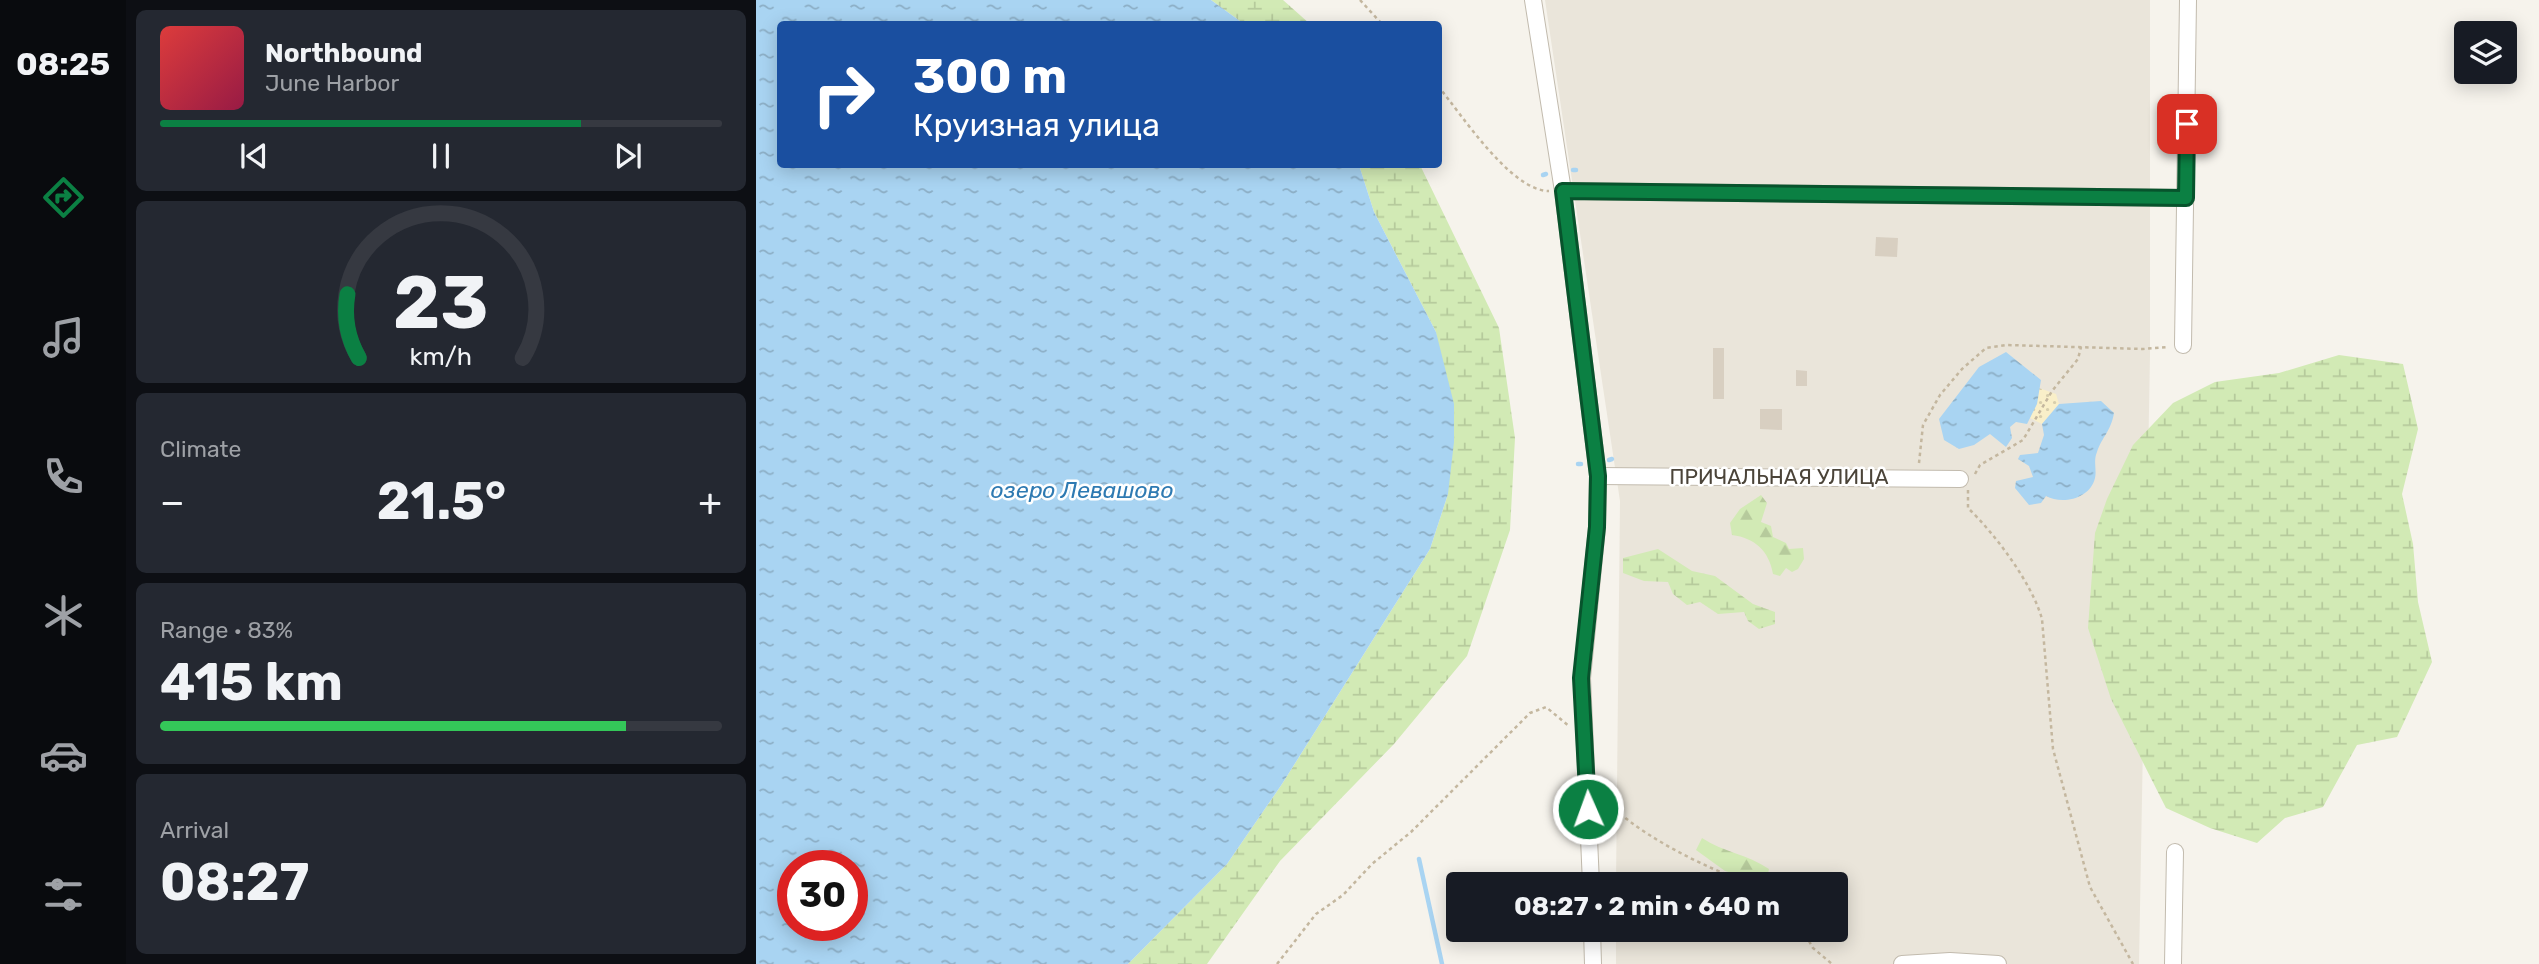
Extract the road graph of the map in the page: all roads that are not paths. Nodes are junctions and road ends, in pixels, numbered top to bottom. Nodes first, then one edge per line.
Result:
1 (1532, 0) edge
2 (2188, 0) edge
3 (1563, 191) junction
4 (2186, 198) junction
5 (2183, 345) road end
6 (1598, 476) junction
7 (1964, 482) road end
8 (2175, 852) dead end
9 (1590, 872) edge
10 (1593, 942) edge
11 (1594, 964) edge
12 (1902, 964) edge
13 (1998, 964) edge
14 (2173, 964) edge

1 - 3 street
2 - 4 street
3 - 4 street
3 - 6 street
4 - 5 street
6 - 7 street, ПРИЧАЛЬНАЯ УЛИЦА
6 - 9 street
8 - 14 street
10 - 11 street
12 - 13 street

